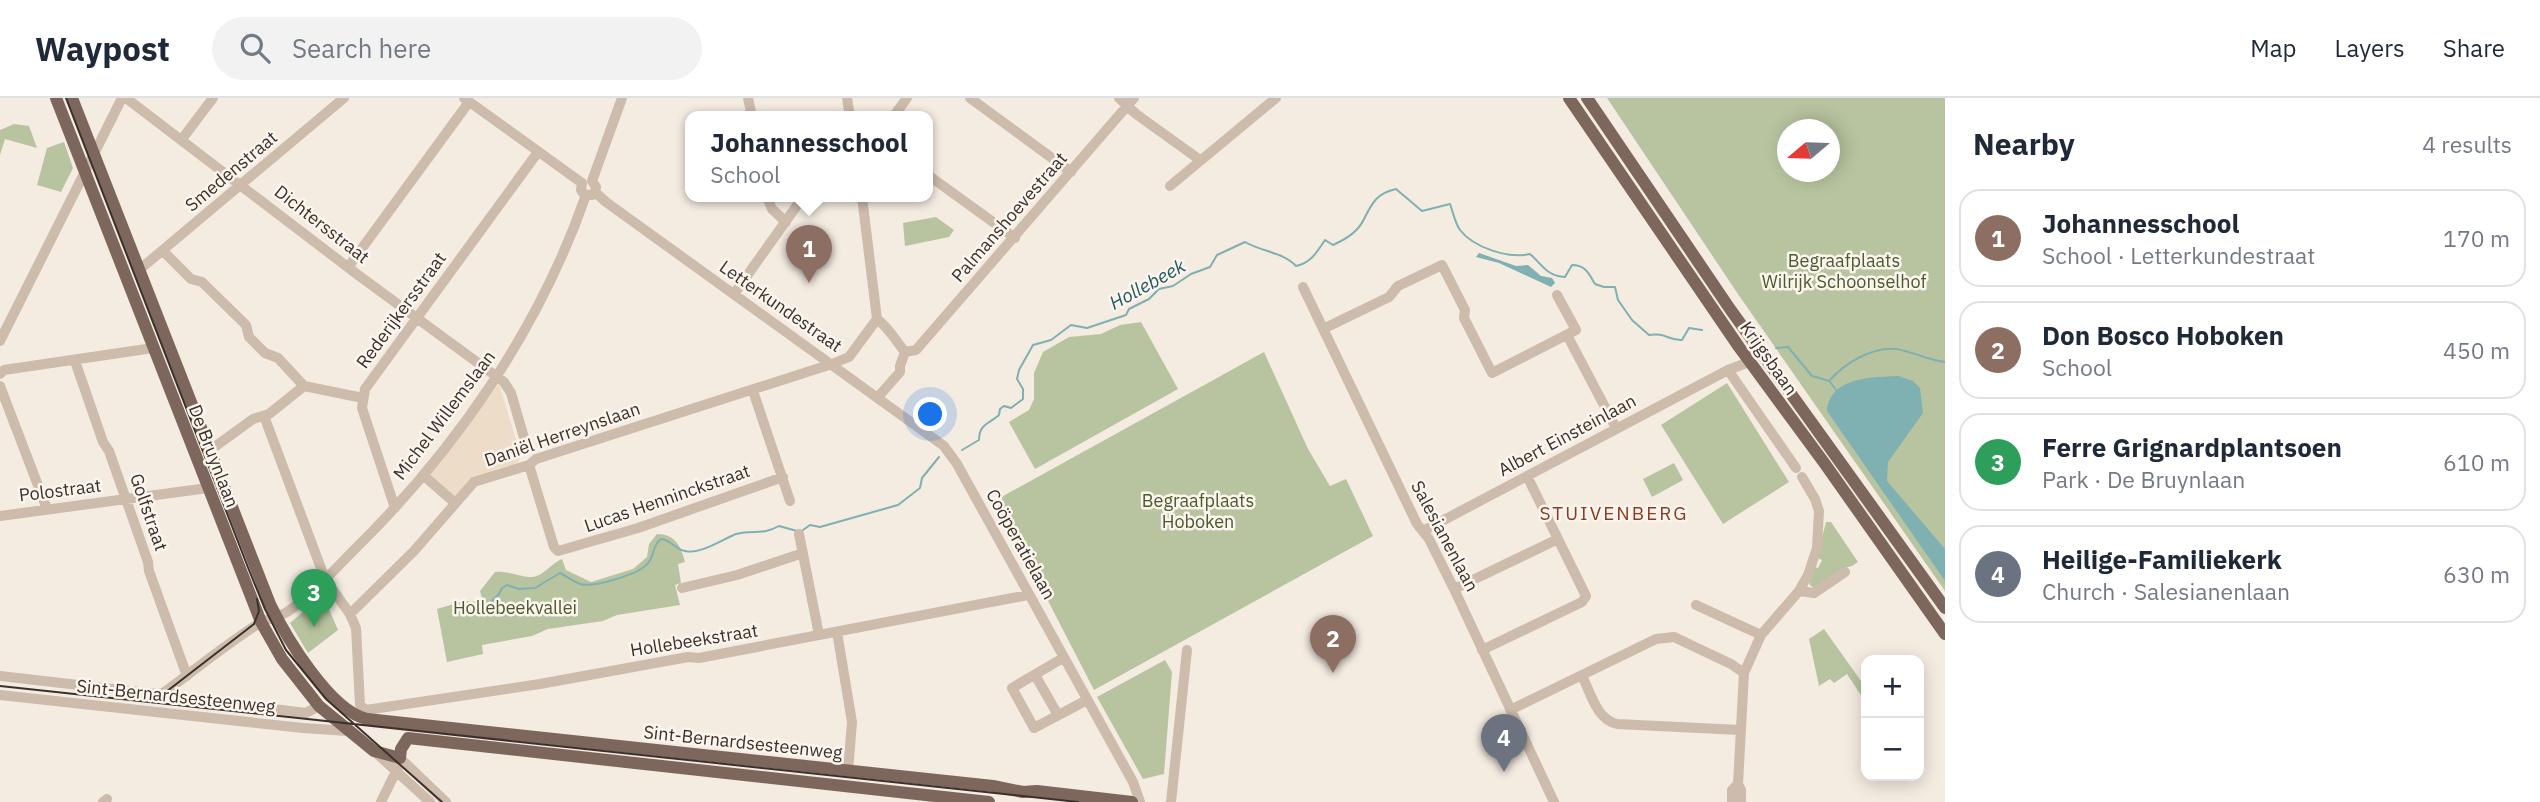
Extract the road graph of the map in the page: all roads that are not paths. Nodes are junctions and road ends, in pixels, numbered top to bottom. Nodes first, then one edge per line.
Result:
1 (56, 98) edge
2 (72, 98) edge
3 (124, 98) edge
4 (213, 98) edge
5 (344, 98) edge
6 (622, 98) edge
7 (970, 98) edge
8 (1276, 98) edge
9 (1569, 98) edge
10 (1587, 98) edge
11 (466, 100) edge
12 (1127, 101) edge
13 (83, 127) junction
14 (106, 129) junction
15 (182, 139) junction
16 (538, 152) junction
17 (94, 154) junction
18 (1200, 160) junction
19 (84, 171) junction
20 (1071, 172) junction
21 (933, 179) edge
22 (242, 184) junction
23 (1170, 186) dead end
24 (589, 188) junction
25 (769, 202) edge
26 (800, 202) edge
27 (863, 202) edge
28 (786, 222) junction
29 (1015, 237) junction
30 (163, 251) junction
31 (349, 266) junction
32 (139, 270) junction
33 (1303, 287) dead end
34 (734, 295) junction
35 (1557, 295) dead end
36 (417, 318) junction
37 (877, 319) junction
38 (1323, 329) junction
39 (1567, 335) junction
40 (0, 341) edge
41 (1739, 347) junction
42 (153, 348) junction
43 (905, 352) junction
44 (75, 361) junction
45 (1749, 362) junction
46 (832, 364) junction
47 (1728, 370) junction
48 (0, 374) edge
49 (498, 377) junction
50 (0, 386) edge
51 (304, 386) junction
52 (754, 391) junction
53 (878, 397) junction
54 (363, 398) junction
55 (264, 416) junction
56 (1616, 428) junction
57 (525, 441) dead end
58 (946, 449) joint
59 (209, 451) junction
60 (529, 466) junction
61 (423, 475) junction
62 (783, 477) junction
63 (1527, 477) junction
64 (208, 488) junction
65 (126, 500) junction
66 (790, 501) dead end
67 (455, 503) junction
68 (395, 508) junction
69 (47, 509) junction
70 (0, 516) edge
71 (1423, 531) junction
72 (799, 534) dead end
73 (1558, 539) junction
74 (803, 553) junction
75 (1845, 572) dead end
76 (325, 579) junction
77 (682, 588) dead end
78 (1454, 589) junction
79 (1799, 590) junction
80 (1028, 595) junction
81 (1696, 606) dead end
82 (1945, 608) edge
83 (350, 614) junction
84 (275, 616) junction
85 (261, 622) junction
86 (836, 632) junction
87 (1945, 634) edge
88 (819, 635) junction
89 (1761, 635) junction
90 (1187, 650) dead end
91 (1482, 650) junction
92 (1063, 658) junction
93 (1744, 673) junction
94 (1035, 675) junction
95 (0, 676) edge
96 (187, 676) junction
97 (1582, 676) junction
98 (160, 694) junction
99 (0, 695) edge
100 (1087, 700) junction
101 (319, 706) junction
102 (1510, 710) junction
103 (358, 712) junction
104 (1058, 715) junction
105 (1740, 730) junction
106 (348, 731) junction
107 (402, 739) junction
108 (374, 751) junction
109 (848, 771) junction
110 (397, 772) junction
111 (415, 772) junction
112 (968, 784) junction
113 (1738, 784) junction
114 (968, 801) edge
115 (381, 802) edge
116 (430, 802) edge
117 (446, 802) edge
118 (989, 802) edge
119 (1132, 802) edge
120 (1140, 802) edge
121 (1171, 802) edge
122 (1554, 802) edge
123 (1732, 802) edge
124 (1741, 802) edge

1 - 19 main road, De Bruynlaan
2 - 13 main road, De Bruynlaan
3 - 14 street
3 - 15 street, Dichtersstraat
4 - 15 street
5 - 22 street, Smedenstraat
6 - 24 street, Michel Willemslaan
7 - 20 street
8 - 18 street
9 - 41 main road, Krijgsbaan
10 - 82 main road, Krijgsbaan
11 - 16 street, Letterkundestraat
11 - 31 street
12 - 18 street
12 - 20 street, Palmanshoevestraat
13 - 14 street
13 - 17 main road, De Bruynlaan
14 - 17 street
15 - 22 street, Dichtersstraat
16 - 24 street, Letterkundestraat
16 - 36 street, Rederijkersstraat
17 - 19 street
17 - 32 main road, De Bruynlaan
18 - 23 street
19 - 40 street
19 - 42 main road, De Bruynlaan
20 - 29 street, Palmanshoevestraat
21 - 29 street
22 - 30 street, Smedenstraat
22 - 31 street, Dichtersstraat
24 - 34 street, Letterkundestraat
24 - 49 street, Michel Willemslaan
25 - 28 street
26 - 28 street
27 - 37 street
28 - 34 street
29 - 43 street, Palmanshoevestraat
30 - 32 street, Smedenstraat
30 - 51 street
31 - 36 street, Dichtersstraat
32 - 59 main road, De Bruynlaan
33 - 38 street, Salesianenlaan
34 - 46 street, Letterkundestraat
35 - 39 street
36 - 49 street, Dichtersstraat
36 - 54 street, Rederijkersstraat
37 - 43 street
37 - 46 street, Daniël Herreynslaan
38 - 39 street
38 - 71 street, Salesianenlaan
39 - 56 street
41 - 45 main road, Krijgsbaan
41 - 47 street
42 - 44 street
42 - 64 main road, De Bruynlaan
43 - 53 street
44 - 48 street
44 - 65 street, Golfstraat
45 - 47 street, Albert Einsteinlaan
45 - 87 main road, Krijgsbaan
46 - 52 street, Daniël Herreynslaan
46 - 53 street, Letterkundestraat
47 - 56 street, Albert Einsteinlaan
47 - 79 street
49 - 57 street
49 - 61 street, Michel Willemslaan
50 - 69 street
51 - 54 street
51 - 55 street
52 - 60 street, Daniël Herreynslaan
52 - 62 street
53 - 58 street, Letterkundestraat
54 - 68 street
55 - 59 street
55 - 76 street
56 - 63 street, Albert Einsteinlaan
58 - 80 street, Coöperatielaan
59 - 84 main road, De Bruynlaan
60 - 62 street, Lucas Henninckstraat
60 - 67 street, Daniël Herreynslaan
61 - 67 street
61 - 68 street, Michel Willemslaan
62 - 66 street
63 - 71 street, Albert Einsteinlaan
63 - 73 street
64 - 65 street, Polostraat
64 - 85 main road, De Bruynlaan
65 - 69 street, Polostraat
65 - 96 street, Golfstraat
67 - 83 street, Daniël Herreynslaan
68 - 76 street, Michel Willemslaan
69 - 70 street, Polostraat
71 - 78 street, Salesianenlaan
72 - 74 street
73 - 78 street
73 - 91 street
74 - 77 street
74 - 88 street
75 - 79 street
76 - 83 street
76 - 84 street, Michel Willemslaan
78 - 91 street, Salesianenlaan
79 - 89 street
80 - 86 street, Hollebeekstraat
80 - 92 street, Coöperatielaan
81 - 89 street
83 - 103 street
84 - 85 street, Michel Willemslaan
84 - 103 main road, De Bruynlaan
85 - 96 street, Michel Willemslaan
85 - 101 main road, De Bruynlaan
86 - 88 street, Hollebeekstraat
86 - 109 street
88 - 103 street, Hollebeekstraat
89 - 93 street
90 - 121 street
91 - 102 street, Salesianenlaan
92 - 94 street
92 - 100 street, Coöperatielaan
93 - 97 street
93 - 105 street
94 - 104 street
94 - 104 street
95 - 98 street, Sint-Bernardsesteenweg
96 - 98 street, Michel Willemslaan
97 - 102 street
97 - 105 street
98 - 101 street, Sint-Bernardsesteenweg
99 - 106 street, Sint-Bernardsesteenweg
100 - 104 street
100 - 120 street, Coöperatielaan
101 - 106 main road, De Bruynlaan
102 - 122 street, Salesianenlaan
103 - 107 main road, Sint-Bernardsesteenweg
105 - 113 street
106 - 108 main road, De Bruynlaan
107 - 108 main road
107 - 109 main road, Sint-Bernardsesteenweg
107 - 110 street
107 - 111 street
107 - 114 main road, Sint-Bernardsesteenweg
108 - 110 street
109 - 112 main road, Sint-Bernardsesteenweg
110 - 111 street
110 - 115 street
110 - 116 street
111 - 117 street
112 - 114 street
112 - 119 main road, Sint-Bernardsesteenweg
113 - 123 street
113 - 124 street
114 - 118 main road, Sint-Bernardsesteenweg

